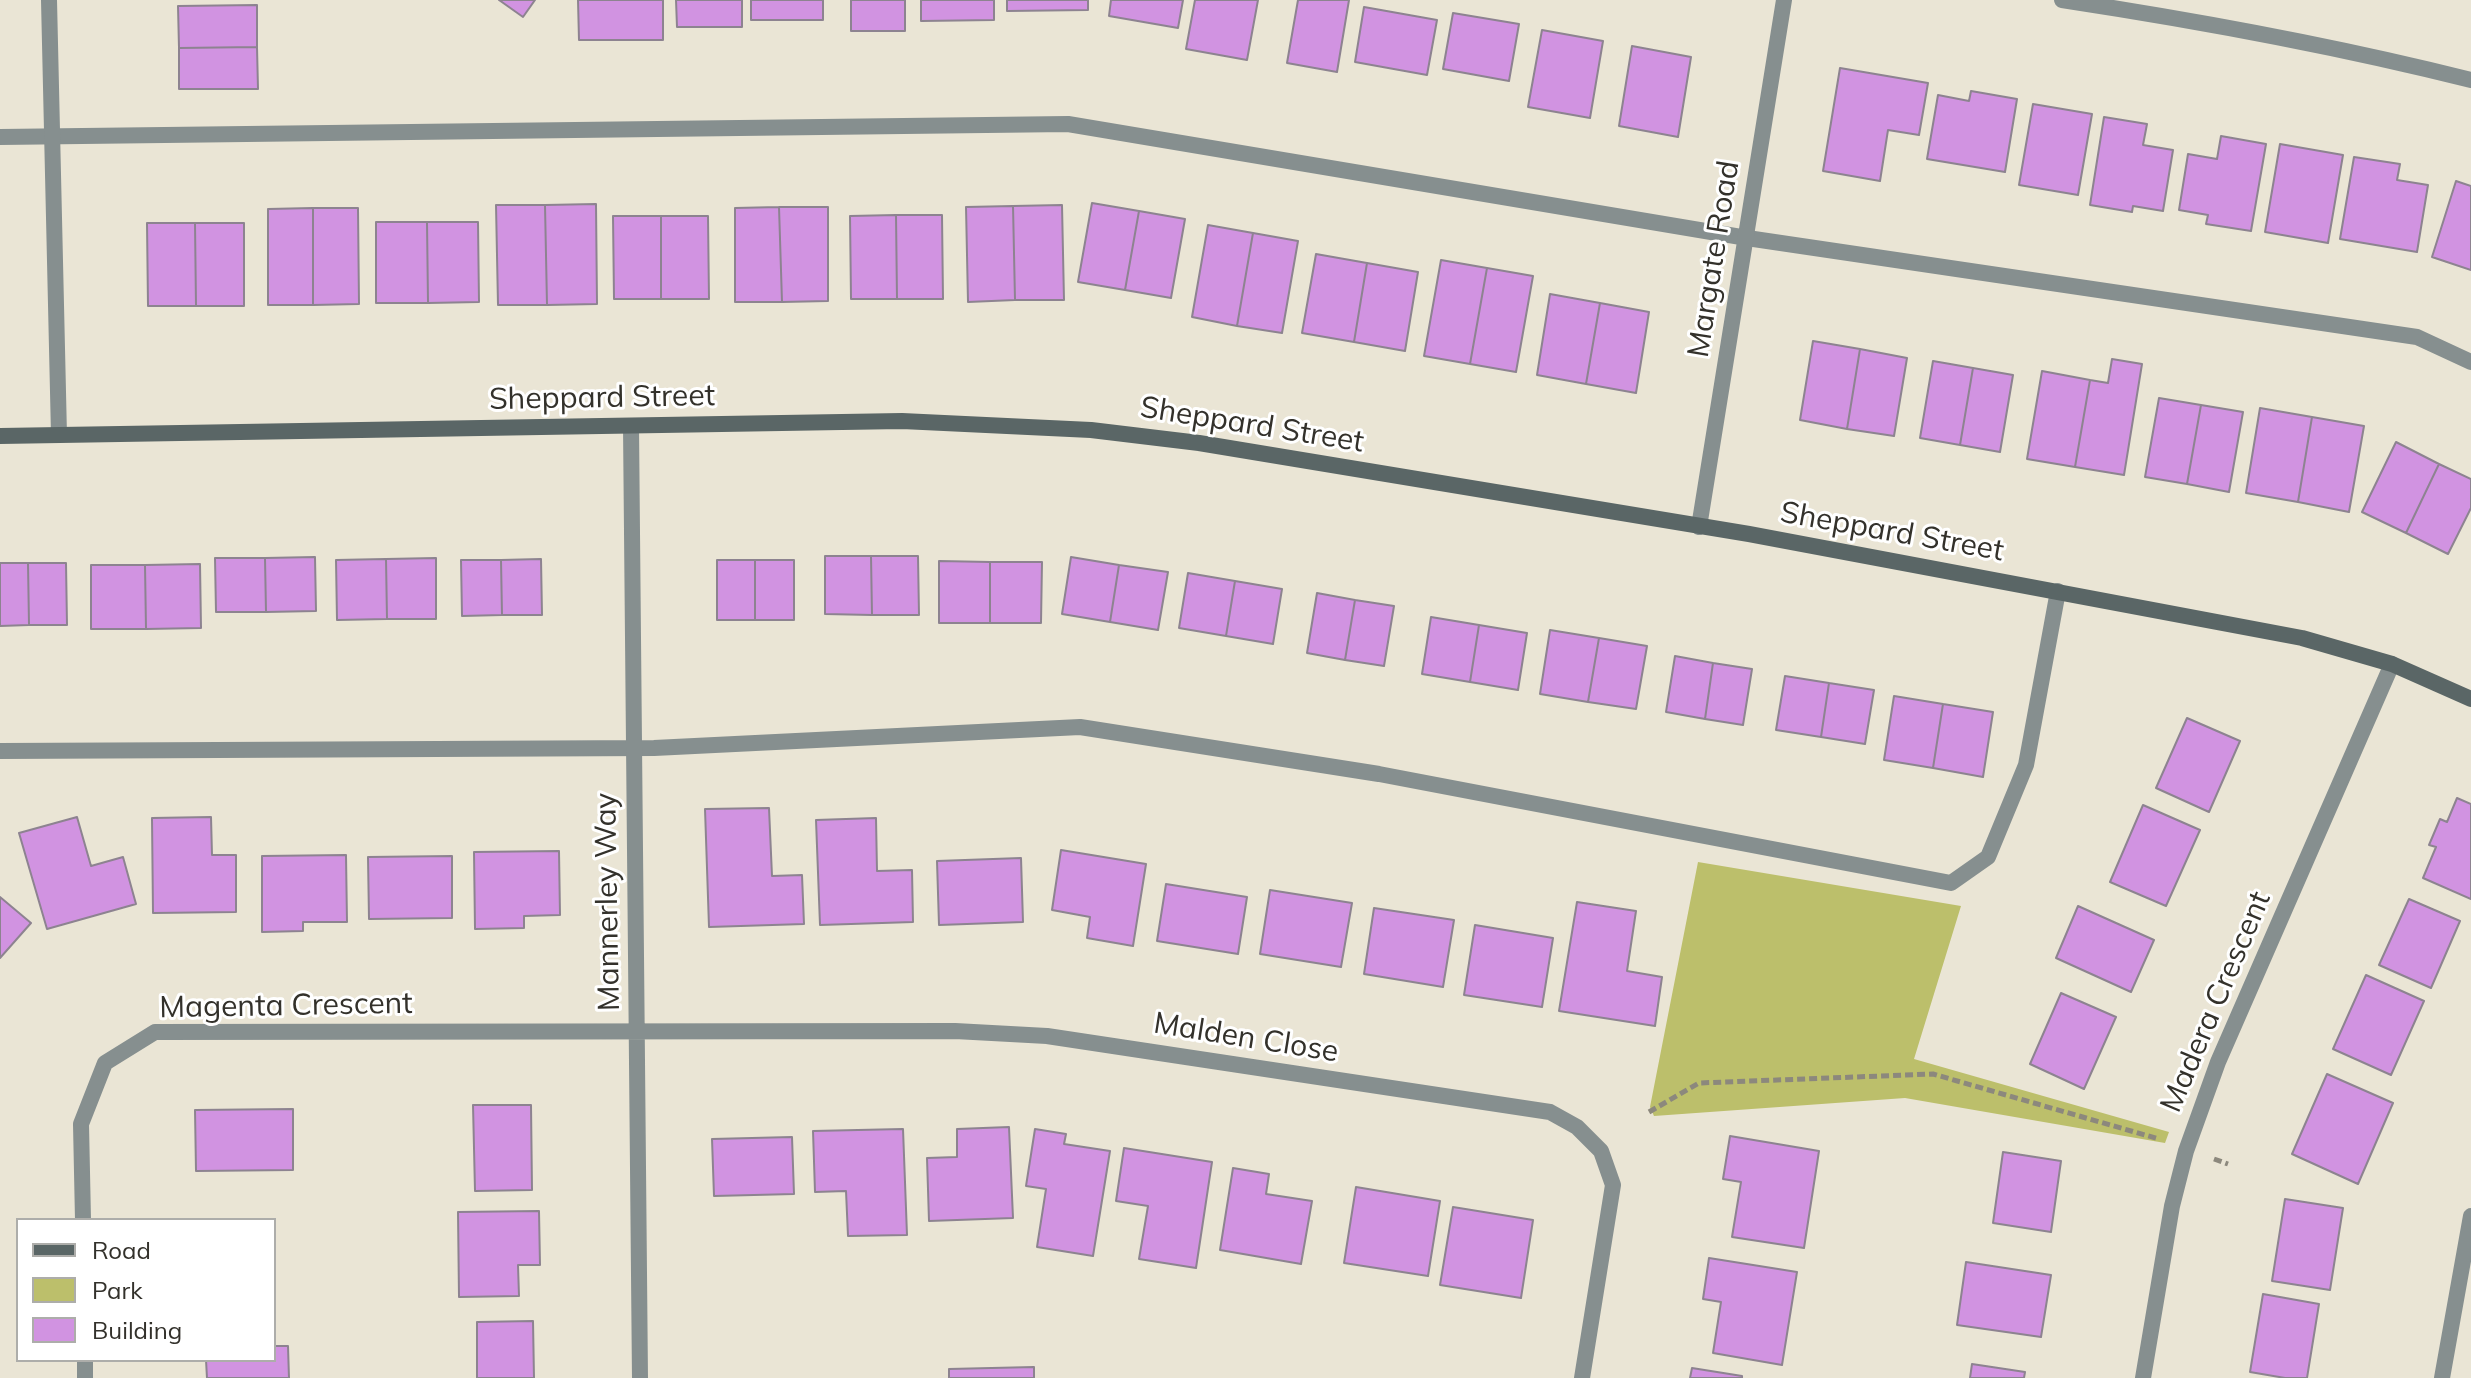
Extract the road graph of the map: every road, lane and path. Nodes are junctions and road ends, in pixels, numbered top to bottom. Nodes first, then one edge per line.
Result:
1 (49, 0) edge
2 (1784, 0) edge
3 (2062, 0) edge
4 (2471, 80) edge
5 (0, 137) edge
6 (51, 137) junction
7 (1747, 238) junction
8 (2471, 362) edge
9 (631, 426) junction
10 (59, 435) junction
11 (0, 436) edge
12 (1699, 527) junction
13 (2058, 591) junction
14 (2392, 664) junction
15 (2471, 699) edge
16 (634, 748) junction
17 (0, 751) edge
18 (637, 1031) junction
19 (1649, 1112) dead end
20 (2164, 1141) dead end
21 (2210, 1158) dead end
22 (2228, 1164) dead end
23 (2471, 1216) edge
24 (83, 1218) edge
25 (640, 1378) edge
26 (1582, 1378) edge
27 (2143, 1378) edge
28 (2442, 1378) edge

1 - 6 street
2 - 7 street, Margate Road
3 - 4 street
5 - 6 street
6 - 7 street
6 - 10 street
7 - 8 street
7 - 12 street, Margate Road
9 - 10 street, Sheppard Street
9 - 12 street, Sheppard Street
9 - 16 street, Mannerley Way
10 - 11 street, Sheppard Street
12 - 13 street, Sheppard Street
13 - 14 street, Sheppard Street
13 - 16 street
14 - 15 street, Sheppard Street
14 - 27 street, Madera Crescent
16 - 17 street
16 - 18 street, Mannerley Way
18 - 24 street, Magenta Crescent
18 - 25 street, Mannerley Way
18 - 26 street, Malden Close
19 - 20 path
21 - 22 path
23 - 28 street

